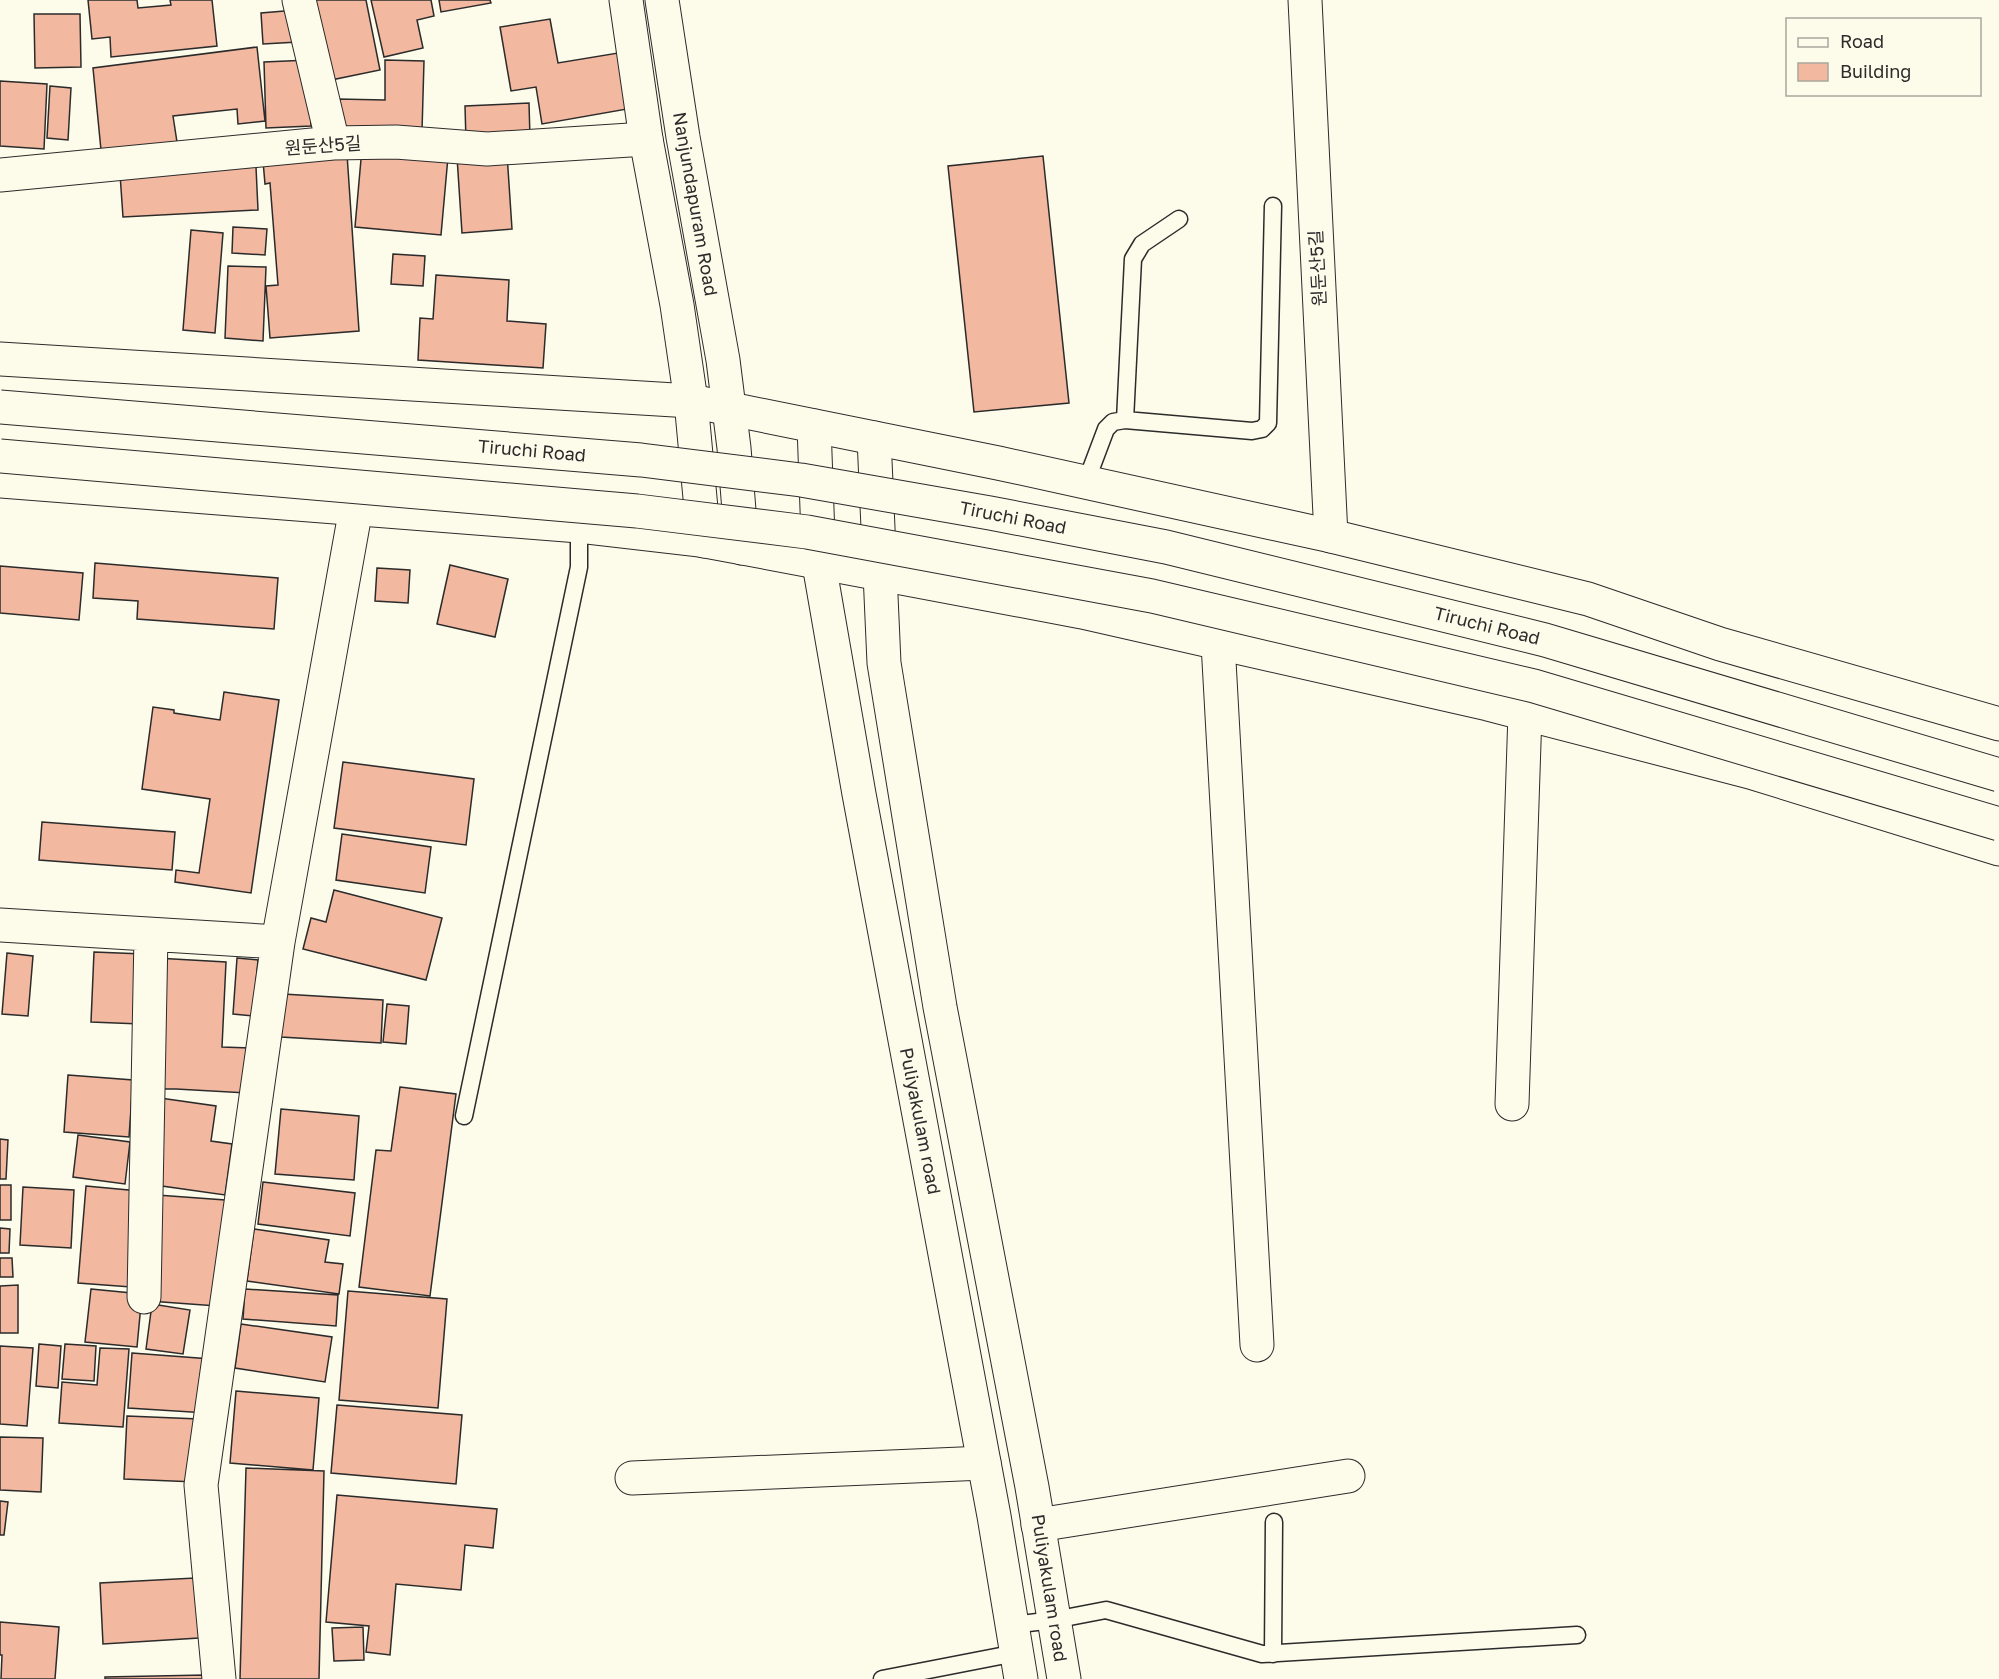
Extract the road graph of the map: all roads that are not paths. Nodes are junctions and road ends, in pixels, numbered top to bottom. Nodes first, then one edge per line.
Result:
1 (299, 0) edge
2 (626, 0) edge
3 (662, 0) edge
4 (1305, 0) edge
5 (646, 139) junction
6 (333, 143) junction
7 (0, 175) edge
8 (1273, 206) dead end
9 (1179, 219) dead end
10 (0, 359) edge
11 (691, 401) junction
12 (0, 407) edge
13 (730, 408) junction
14 (1125, 420) junction
15 (814, 426) junction
16 (874, 438) junction
17 (0, 456) edge
18 (0, 481) edge
19 (1086, 482) junction
20 (356, 508) junction
21 (579, 526) junction
22 (1331, 536) junction
23 (704, 541) junction
24 (742, 548) junction
25 (819, 564) junction
26 (882, 575) junction
27 (1218, 643) junction
28 (1525, 713) junction
29 (1999, 724) edge
30 (1999, 775) edge
31 (1999, 824) edge
32 (1999, 849) edge
33 (0, 925) edge
34 (151, 935) junction
35 (278, 942) junction
36 (1512, 1104) dead end
37 (464, 1116) dead end
38 (144, 1297) dead end
39 (1257, 1344) dead end
40 (984, 1463) junction
41 (1348, 1476) dead end
42 (632, 1478) dead end
43 (1274, 1522) dead end
44 (1038, 1525) junction
45 (1054, 1620) junction
46 (1577, 1635) dead end
47 (1016, 1652) edge
48 (1273, 1654) junction
49 (219, 1679) edge
50 (882, 1679) edge
51 (1064, 1679) edge

1 - 6 main road
2 - 5 main road, Nanjundapuram Road
3 - 13 main road, Nanjundapuram Road
4 - 22 main road, 원둔산5길
5 - 6 main road, 원둔산5길
5 - 11 main road, Nanjundapuram Road
6 - 7 main road, 원둔산5길
8 - 14 lane
9 - 14 lane
10 - 11 main road
11 - 13 main road
11 - 23 main road, Nanjundapuram Road
12 - 30 main road, Tiruchi Road, bridge
13 - 15 main road
13 - 24 main road, Nanjundapuram Road
14 - 19 lane
15 - 16 main road
15 - 25 main road, Puliyakulam road
16 - 19 main road
16 - 26 main road, Puliyakulam road
17 - 31 main road, bridge
18 - 20 main road
19 - 22 main road
20 - 21 main road
20 - 35 main road
21 - 23 main road
21 - 37 lane
22 - 29 main road
23 - 24 main road
24 - 25 main road
25 - 26 main road
25 - 40 main road, Puliyakulam road
26 - 27 main road
26 - 44 main road, Puliyakulam road
27 - 28 main road
27 - 39 main road
28 - 32 main road
28 - 36 main road
33 - 34 main road
34 - 35 main road
34 - 38 main road
35 - 49 main road
40 - 42 main road
40 - 47 main road, Puliyakulam road
41 - 44 main road
43 - 48 lane
44 - 45 main road, Puliyakulam road
45 - 47 lane
45 - 48 lane
45 - 51 main road, Puliyakulam road
46 - 48 lane
47 - 50 lane

